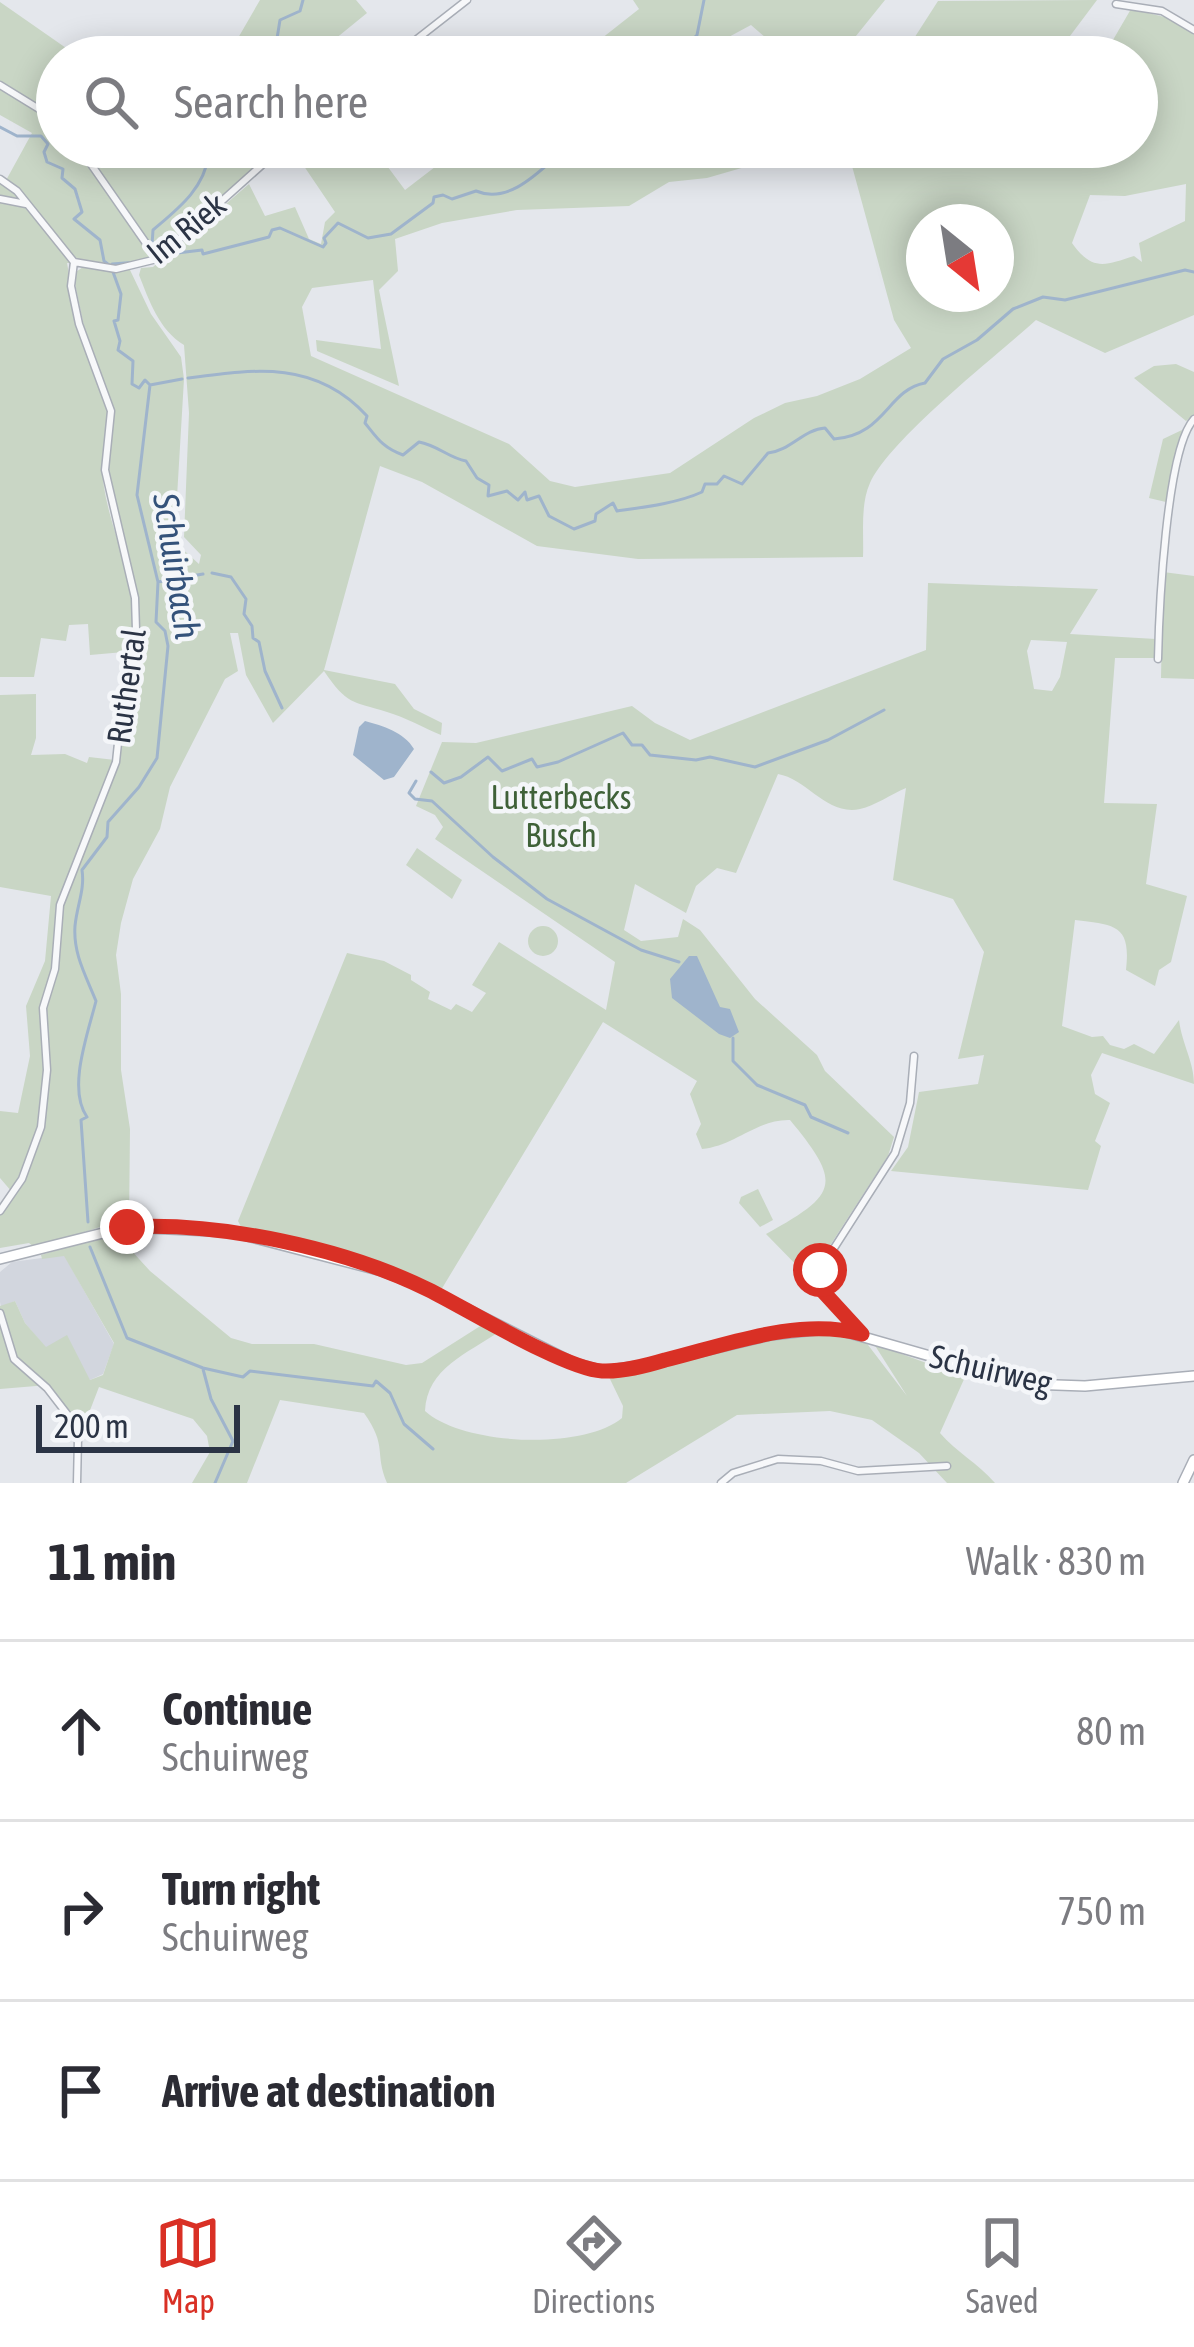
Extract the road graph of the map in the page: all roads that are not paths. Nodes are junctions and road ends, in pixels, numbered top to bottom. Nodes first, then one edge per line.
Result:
1 (467, 0) edge
2 (1115, 4) dead end
3 (1194, 30) edge
4 (421, 36) edge
5 (0, 85) edge
6 (36, 107) edge
7 (94, 168) edge
8 (259, 168) edge
9 (0, 179) edge
10 (0, 199) edge
11 (26, 204) junction
12 (157, 259) junction
13 (74, 262) junction
14 (1194, 419) edge
15 (1158, 659) dead end
16 (914, 1056) dead end
17 (0, 1211) edge
18 (0, 1258) edge
19 (0, 1312) edge
20 (862, 1334) junction
21 (1192, 1378) edge
22 (1194, 1460) edge
23 (947, 1466) dead end
24 (77, 1483) edge
25 (721, 1483) edge
26 (1184, 1483) edge

1 - 4 street
2 - 3 street
5 - 6 street
7 - 12 street
8 - 12 street, Im Riek
9 - 11 street
10 - 11 street
11 - 13 street
12 - 13 street, Im Riek
13 - 17 street, Ruthertal
14 - 15 street
16 - 20 street
18 - 20 main road, Schuirweg
19 - 24 street
20 - 21 main road, Schuirweg
22 - 26 main road
23 - 25 street

